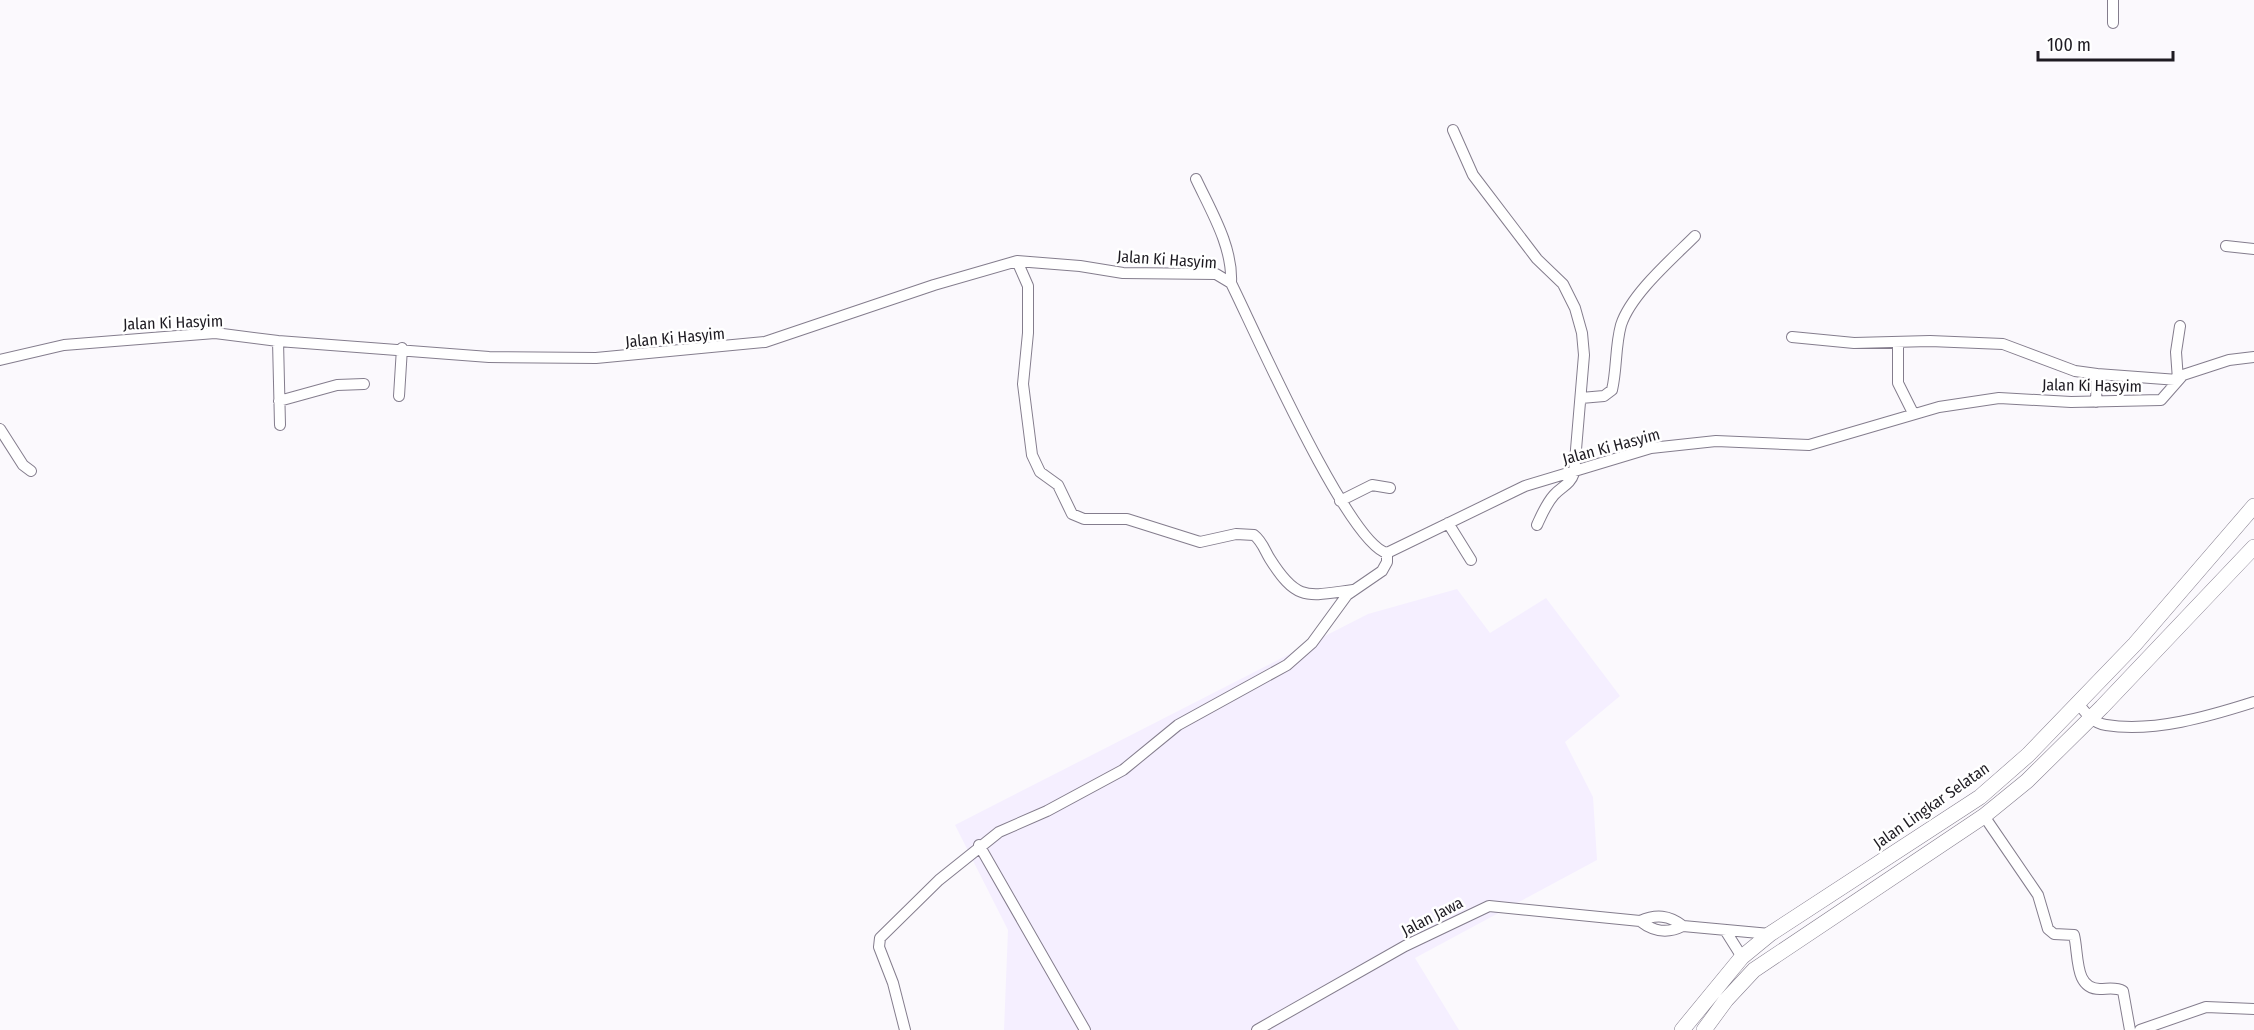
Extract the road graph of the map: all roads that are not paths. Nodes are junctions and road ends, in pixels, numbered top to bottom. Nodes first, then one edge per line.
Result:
1 (2113, 0) edge
2 (2113, 23) dead end
3 (1453, 130) dead end
4 (1196, 179) dead end
5 (1695, 236) dead end
6 (2226, 246) dead end
7 (2254, 249) edge
8 (1017, 261) junction
9 (1232, 283) junction
10 (2180, 326) dead end
11 (1792, 337) dead end
12 (278, 341) junction
13 (1898, 342) junction
14 (402, 348) junction
15 (2254, 357) edge
16 (0, 360) edge
17 (2097, 374) junction
18 (2178, 380) junction
19 (364, 384) dead end
20 (399, 396) dead end
21 (1581, 398) junction
22 (279, 401) junction
23 (2096, 402) junction
24 (1913, 413) junction
25 (280, 425) dead end
26 (0, 429) edge
27 (32, 471) dead end
28 (1574, 473) junction
29 (1390, 488) dead end
30 (1340, 501) junction
31 (2254, 506) edge
32 (1448, 524) junction
33 (1537, 525) dead end
34 (2254, 547) edge
35 (1387, 553) junction
36 (1471, 560) dead end
37 (1353, 590) junction
38 (2077, 702) junction
39 (2254, 702) edge
40 (2090, 718) junction
41 (1984, 816) junction
42 (980, 845) junction
43 (1725, 930) junction
44 (1770, 934) junction
45 (1742, 957) junction
46 (1711, 992) junction
47 (1726, 1000) junction
48 (2254, 1009) edge
49 (905, 1030) edge
50 (1085, 1030) edge
51 (1257, 1030) edge
52 (1682, 1030) edge
53 (1704, 1030) edge
54 (2130, 1030) edge
55 (2140, 1030) edge

1 - 2 street
3 - 21 street
4 - 9 street
5 - 21 street
6 - 7 street
8 - 9 street, Jalan Ki Hasyim
8 - 14 street, Jalan Ki Hasyim
8 - 37 street
9 - 30 street, Jalan Ki Hasyim
10 - 18 street
11 - 13 street
12 - 14 street, Jalan Ki Hasyim
12 - 16 street, Jalan Ki Hasyim
12 - 22 street
13 - 17 street
13 - 24 street
14 - 20 street
15 - 18 street, Jalan Ki Hasyim
17 - 18 street
17 - 23 street
18 - 23 street, Jalan Ki Hasyim
19 - 22 street
21 - 28 street
22 - 25 street
23 - 24 street, Jalan Ki Hasyim
24 - 28 street, Jalan Ki Hasyim
26 - 27 street
28 - 32 street, Jalan Ki Hasyim
28 - 33 street
29 - 30 street
30 - 35 street, Jalan Ki Hasyim
31 - 38 highway, Jalan Lingkar Selatan
32 - 35 street, Jalan Ki Hasyim
32 - 36 street
34 - 40 highway
35 - 37 street
37 - 42 street
38 - 40 street
38 - 44 highway, Jalan Lingkar Selatan
39 - 40 street
40 - 41 highway
41 - 47 highway
41 - 54 street
42 - 49 street
42 - 50 street
43 - 44 street, Jalan Jawa
43 - 45 street
43 - 51 street, Jalan Jawa
44 - 45 highway, Jalan Lingkar Selatan
45 - 46 highway, Jalan Lingkar Selatan
46 - 47 highway
46 - 52 highway, Jalan Lingkar Selatan
47 - 53 highway
48 - 55 street

